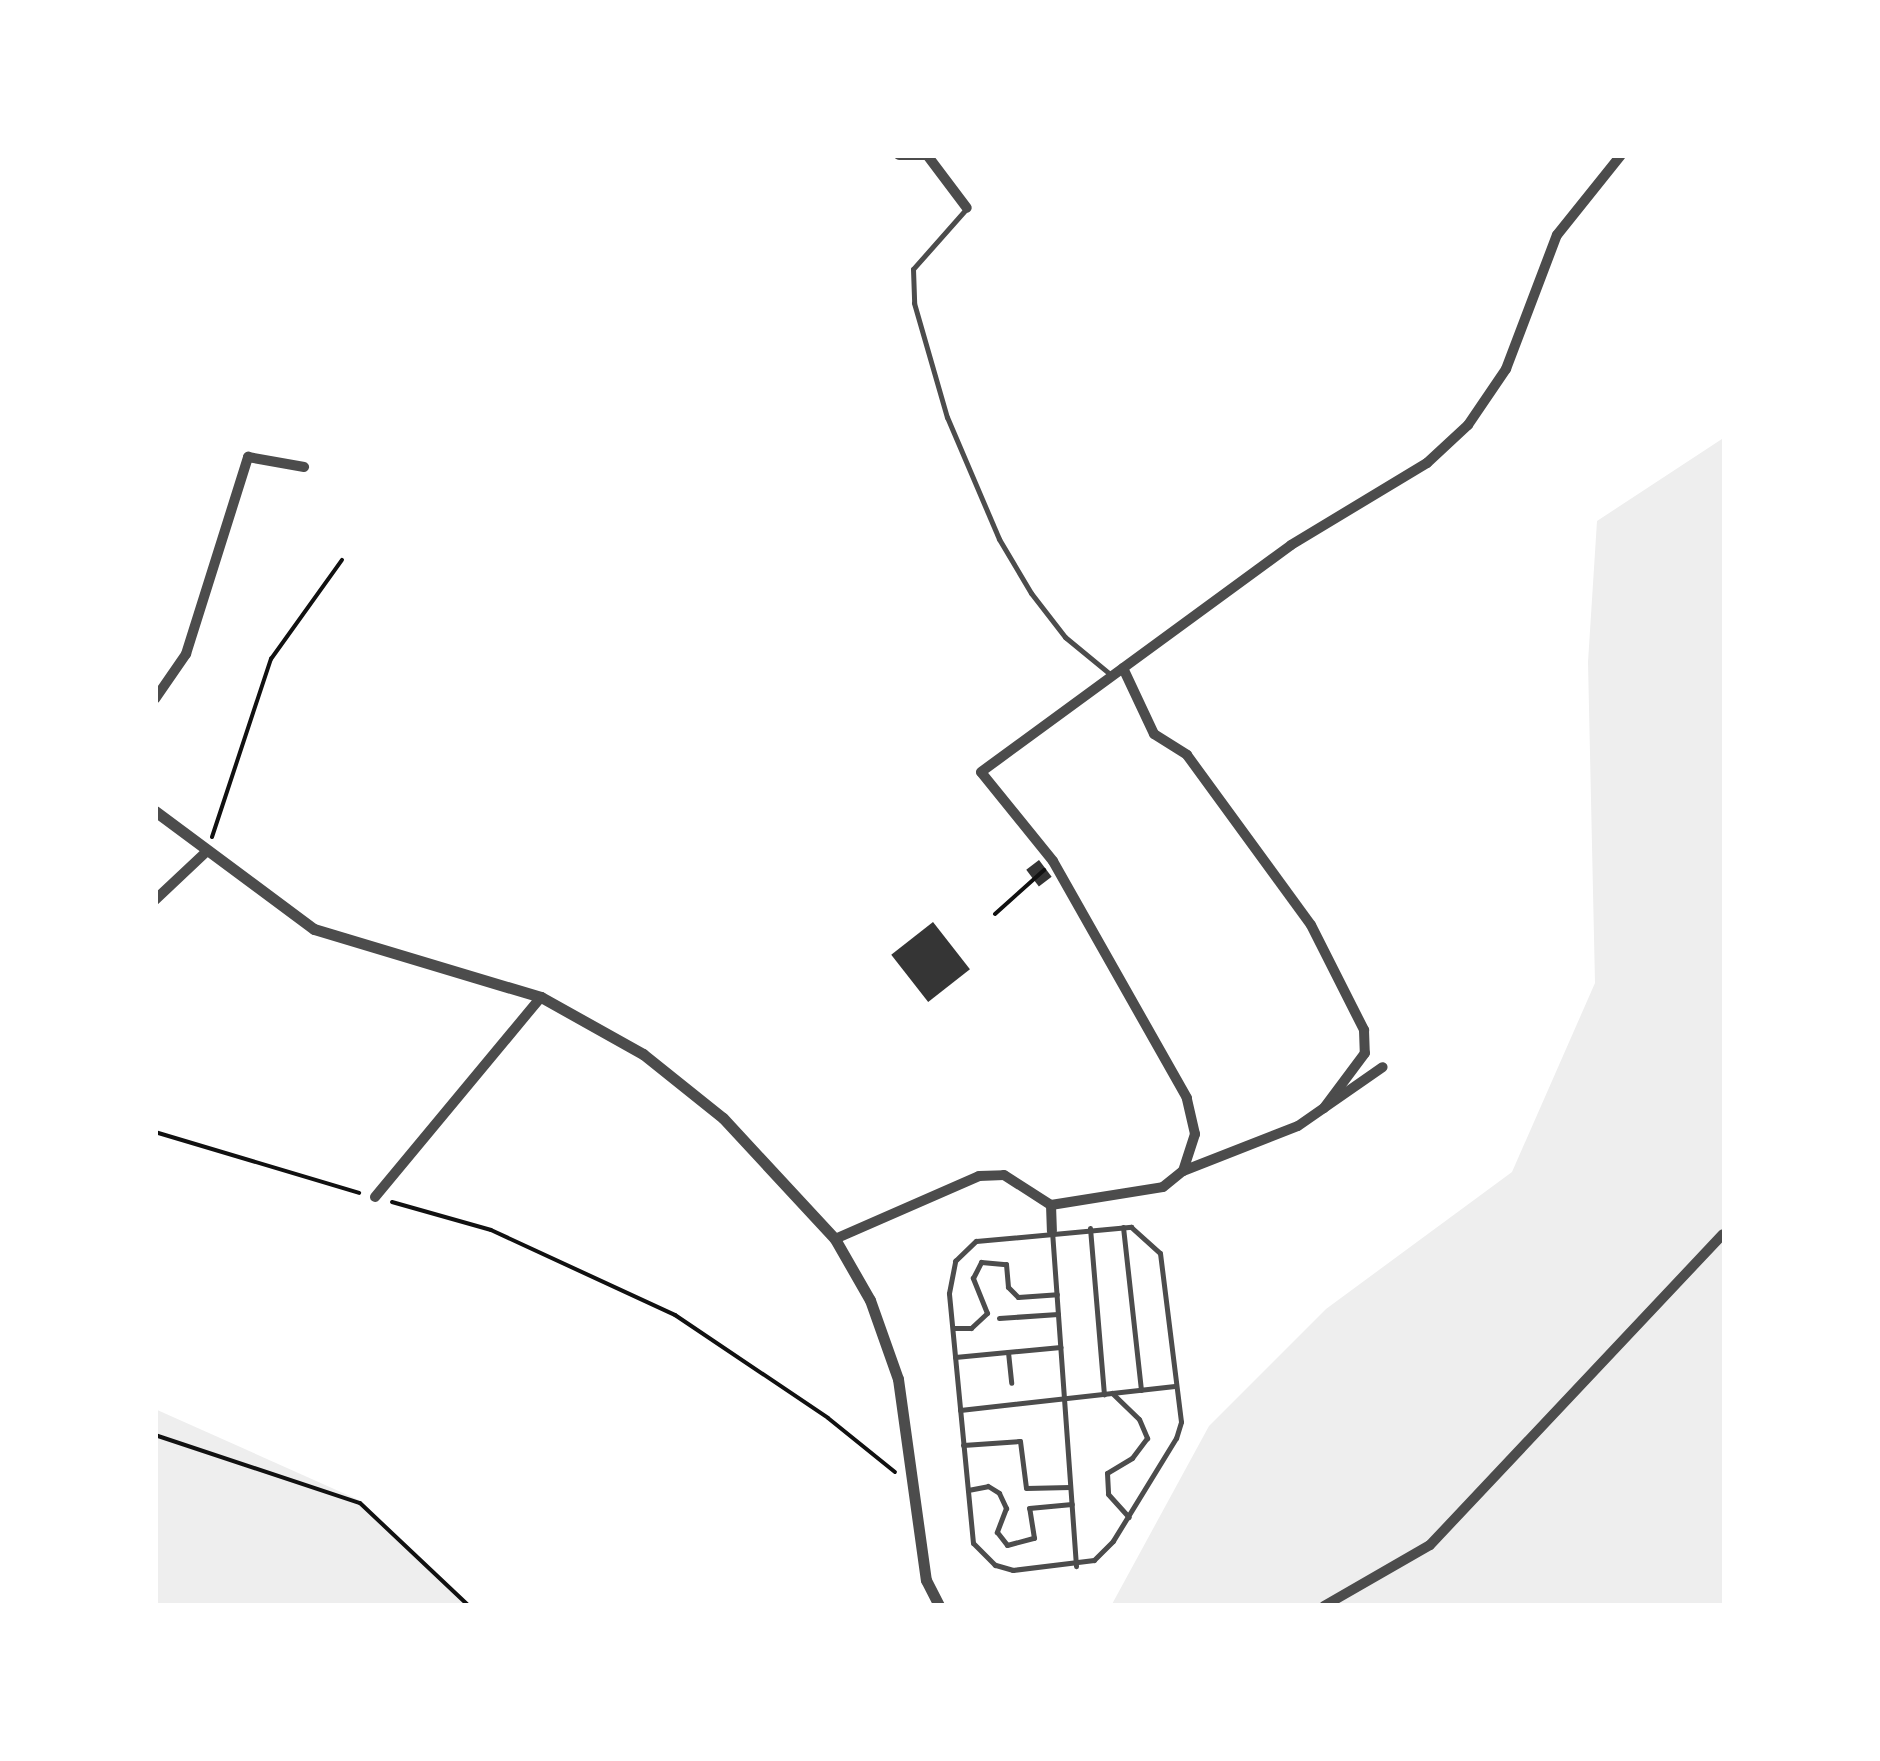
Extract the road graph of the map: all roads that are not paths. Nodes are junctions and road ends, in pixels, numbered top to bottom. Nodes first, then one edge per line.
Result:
1 (899, 155) edge
2 (927, 155) edge
3 (1620, 155) edge
4 (967, 208) joint
5 (304, 467) dead end
6 (1124, 668) junction
7 (1113, 676) junction
8 (155, 699) edge
9 (155, 811) edge
10 (207, 851) junction
11 (156, 899) edge
12 (541, 997) junction
13 (1383, 1067) dead end
14 (1324, 1108) junction
15 (1183, 1171) junction
16 (375, 1197) road end
17 (1050, 1205) junction
18 (1123, 1227) junction
19 (1090, 1228) junction
20 (1052, 1231) junction
21 (1723, 1234) edge
22 (836, 1239) junction
23 (1057, 1294) junction
24 (1058, 1314) junction
25 (999, 1318) dead end
26 (952, 1328) junction
27 (1060, 1347) junction
28 (1008, 1352) junction
29 (955, 1357) junction
30 (1012, 1382) dead end
31 (1175, 1386) junction
32 (1142, 1390) junction
33 (1108, 1394) junction
34 (1064, 1398) junction
35 (960, 1410) junction
36 (964, 1445) junction
37 (1071, 1486) junction
38 (968, 1490) junction
39 (1072, 1504) junction
40 (1130, 1517) junction
41 (1076, 1566) junction
42 (940, 1606) edge
43 (1324, 1606) edge

1 - 2 street
2 - 4 street
3 - 6 street
4 - 7 lane
5 - 8 street
6 - 7 street
6 - 14 street
7 - 15 street
9 - 10 street
10 - 11 street
10 - 12 street
12 - 16 street
12 - 22 street
13 - 14 street
14 - 15 street
15 - 17 street
17 - 20 street
17 - 22 street
18 - 19 lane
18 - 31 lane
18 - 32 lane
19 - 20 lane
19 - 33 lane
20 - 23 lane
20 - 26 lane
21 - 43 street
22 - 42 street
23 - 24 lane
23 - 26 lane
24 - 25 lane
24 - 27 lane
26 - 29 lane
27 - 28 lane
27 - 34 lane
28 - 29 lane
28 - 30 lane
29 - 35 lane
31 - 32 lane
31 - 40 lane
32 - 33 lane
33 - 34 lane
33 - 40 lane
34 - 35 lane
34 - 37 lane
35 - 36 lane
36 - 37 lane
36 - 38 lane
37 - 39 lane
38 - 39 lane
38 - 41 lane
39 - 41 lane
40 - 41 lane

